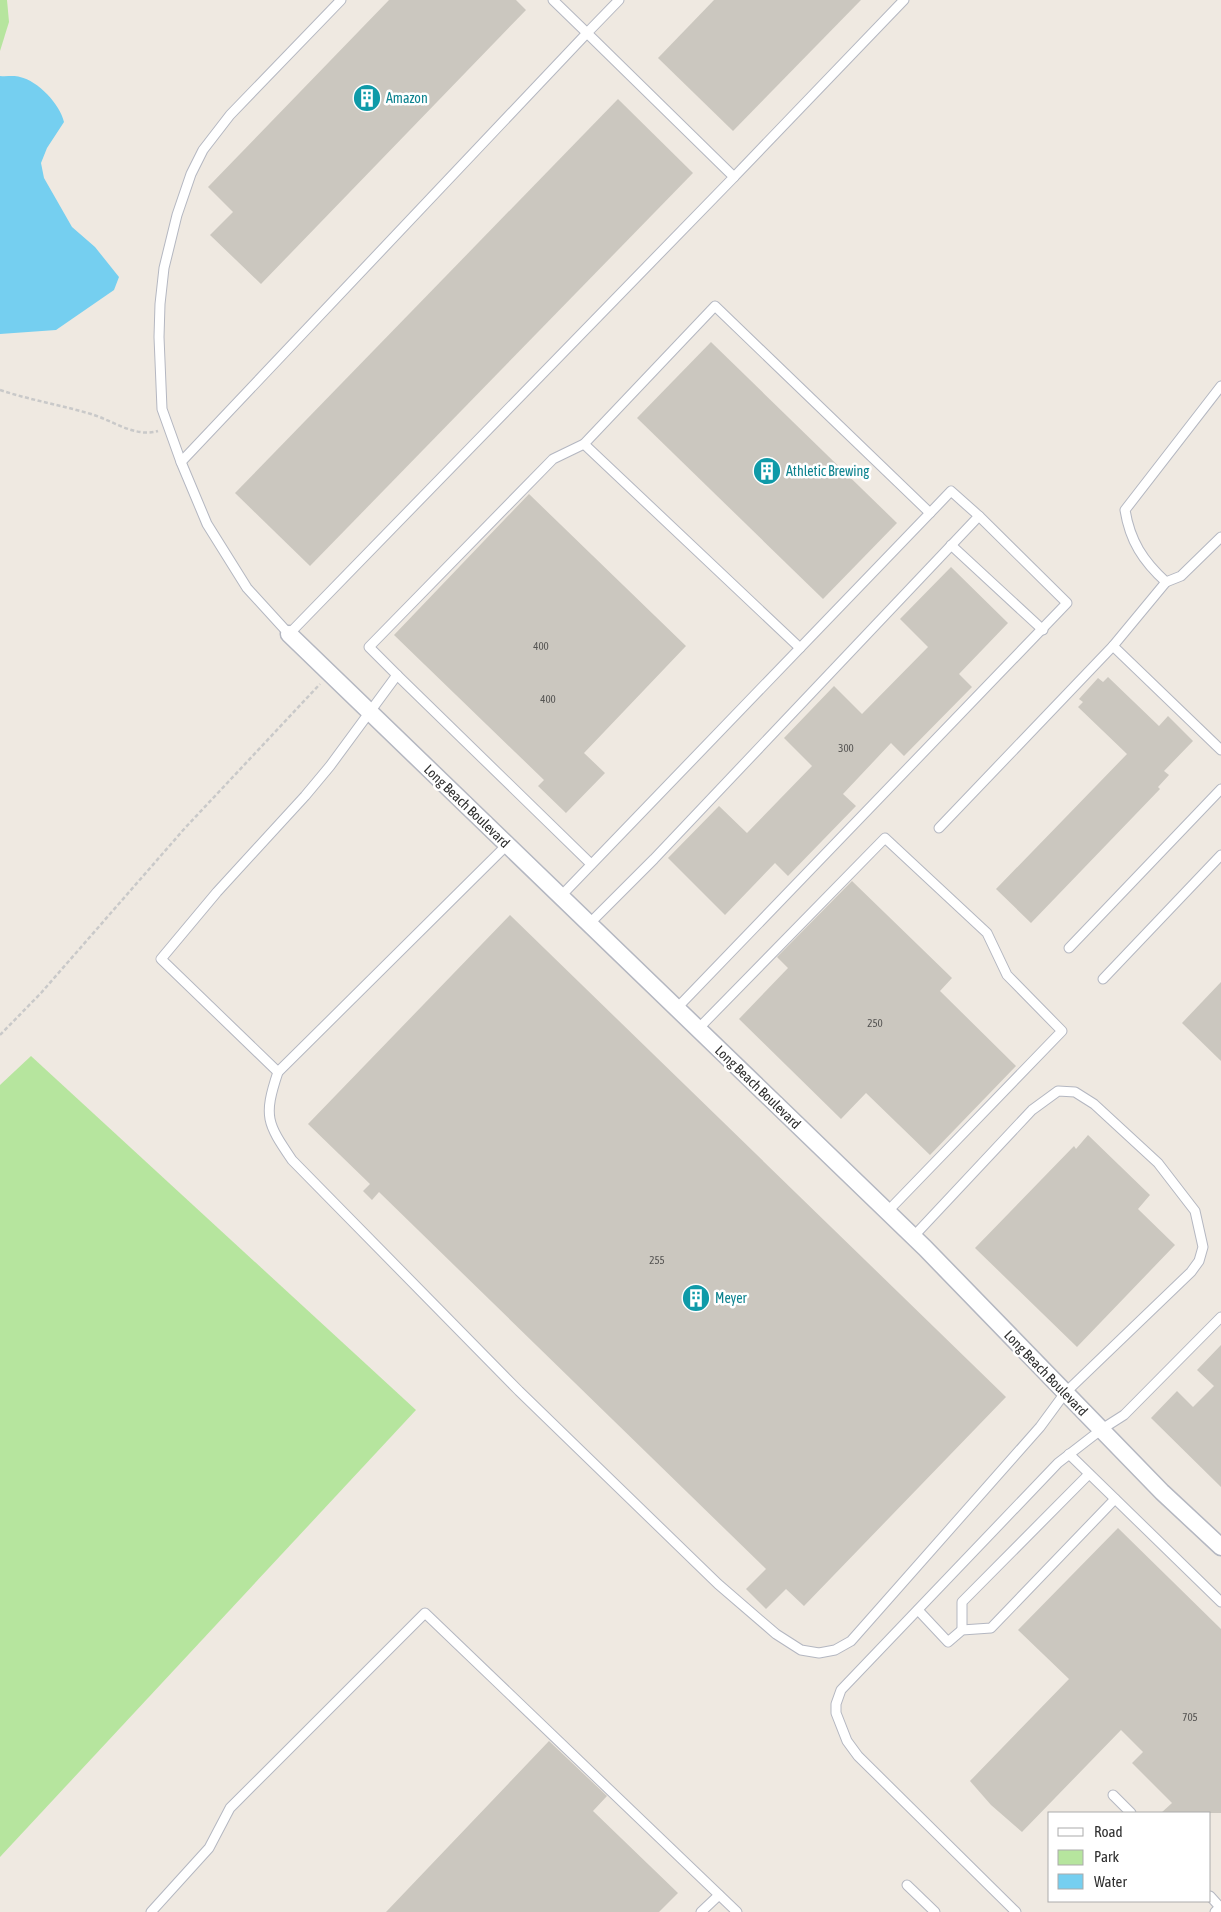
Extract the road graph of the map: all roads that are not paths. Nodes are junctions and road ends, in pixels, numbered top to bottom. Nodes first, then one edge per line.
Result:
1 (342, 0) edge
2 (553, 0) edge
3 (620, 0) edge
4 (904, 0) edge
5 (587, 33) junction
6 (734, 177) junction
7 (1221, 386) edge
8 (584, 444) junction
9 (181, 462) junction
10 (930, 513) junction
11 (979, 516) junction
12 (1221, 537) edge
13 (951, 545) junction
14 (1166, 582) junction
15 (1043, 630) junction
16 (289, 634) junction
17 (1113, 646) junction
18 (800, 648) junction
19 (397, 675) junction
20 (369, 712) junction
21 (1221, 750) edge
22 (1221, 789) edge
23 (939, 828) dead end
24 (507, 845) junction
25 (1221, 855) edge
26 (591, 864) junction
27 (560, 896) junction
28 (589, 924) junction
29 (1069, 948) dead end
30 (1103, 979) dead end
31 (677, 1008) junction
32 (698, 1029) junction
33 (278, 1072) junction
34 (887, 1212) junction
35 (913, 1237) junction
36 (1221, 1318) edge
37 (1065, 1393) junction
38 (1102, 1429) junction
39 (1069, 1454) junction
40 (1089, 1474) junction
41 (1115, 1499) junction
42 (1219, 1543) edge
43 (1221, 1602) edge
44 (918, 1610) junction
45 (962, 1630) junction
46 (1114, 1795) dead end
47 (1130, 1812) edge
48 (907, 1885) dead end
49 (719, 1895) junction
50 (1211, 1897) edge
51 (151, 1912) edge
52 (701, 1912) edge
53 (737, 1912) edge
54 (935, 1912) edge
55 (1016, 1912) edge
56 (1215, 1912) edge

1 - 9 lane
2 - 5 lane
3 - 5 lane
4 - 6 lane
5 - 6 lane
5 - 9 lane
6 - 16 lane
7 - 14 lane
8 - 10 lane
8 - 18 lane
8 - 19 lane
9 - 16 lane
10 - 11 lane
10 - 18 lane
11 - 13 lane
11 - 15 lane
12 - 14 lane
13 - 15 lane
13 - 28 lane
14 - 17 lane
15 - 31 lane
16 - 20 street, Long Beach Boulevard
17 - 21 lane
17 - 23 lane
18 - 26 lane
19 - 20 lane
19 - 26 lane
20 - 24 street, Long Beach Boulevard
20 - 33 lane
22 - 29 lane
24 - 27 street, Long Beach Boulevard
24 - 33 lane
25 - 30 lane
26 - 27 lane
27 - 28 street, Long Beach Boulevard
28 - 31 street, Long Beach Boulevard
31 - 32 street, Long Beach Boulevard
32 - 34 street, Long Beach Boulevard
32 - 34 lane
33 - 37 lane
34 - 35 street, Long Beach Boulevard
35 - 37 street, Long Beach Boulevard
35 - 37 lane
36 - 38 lane
37 - 38 street, Long Beach Boulevard
38 - 39 lane
38 - 42 street, Long Beach Boulevard
39 - 40 lane
39 - 44 lane
40 - 41 lane
40 - 45 lane
41 - 43 lane
41 - 45 lane
44 - 45 lane
44 - 55 lane
46 - 47 lane
48 - 54 lane
49 - 51 lane
49 - 52 lane
49 - 53 lane
50 - 56 lane

